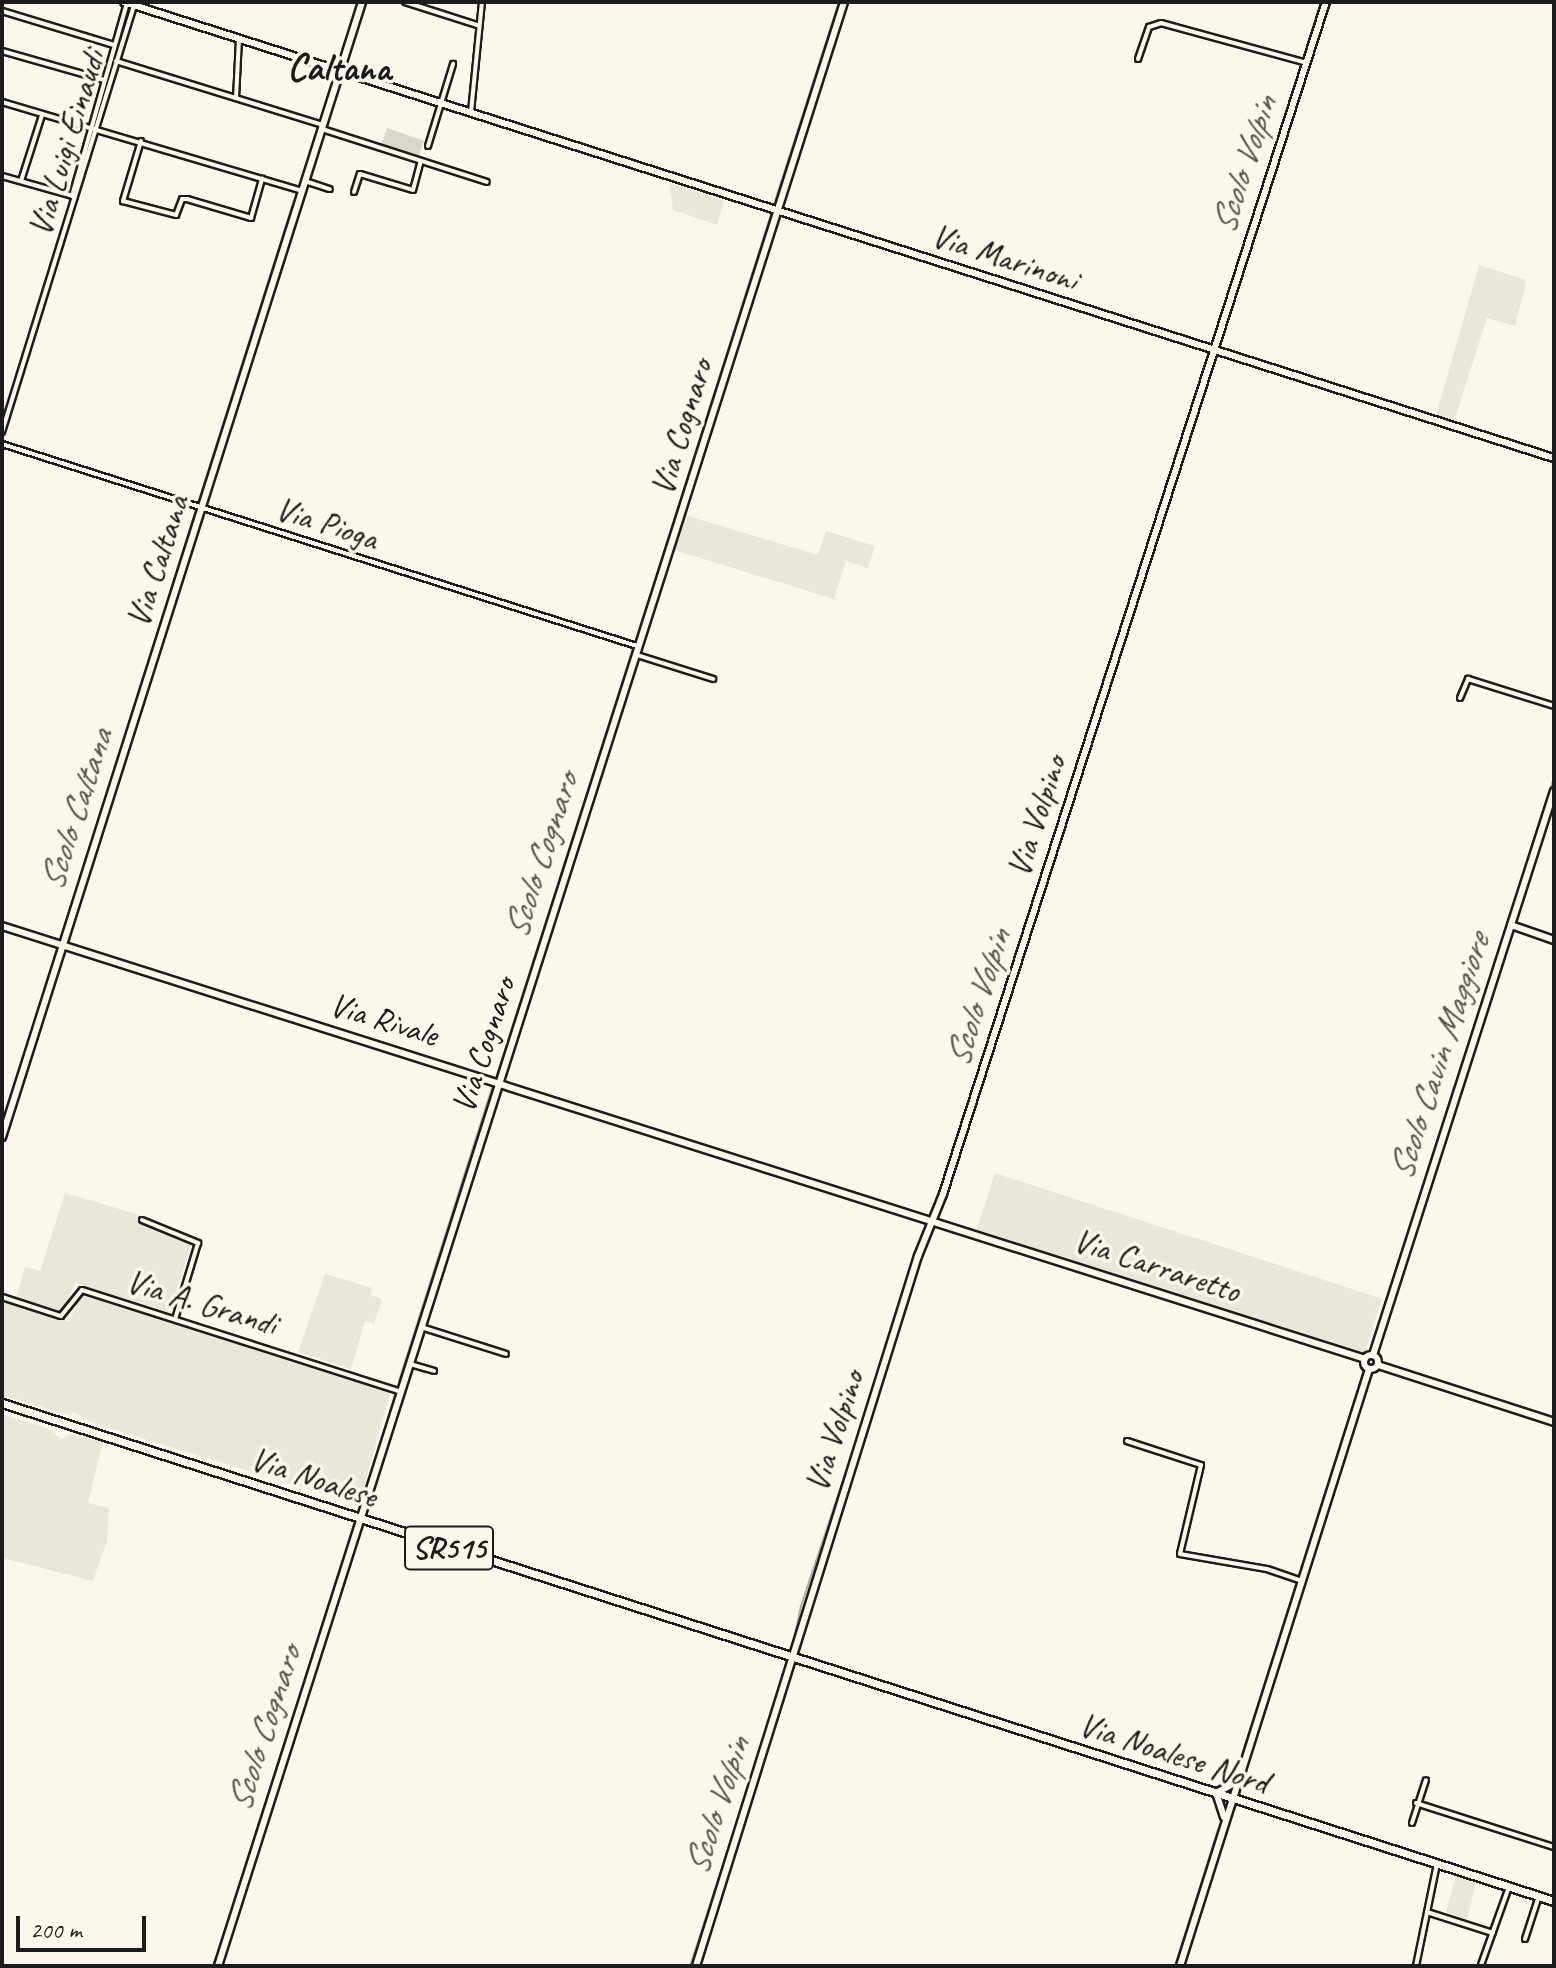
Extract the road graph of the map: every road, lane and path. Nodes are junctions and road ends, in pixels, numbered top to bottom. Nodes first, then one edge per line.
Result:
1 (362, 2) edge
2 (405, 2) edge
3 (431, 2) edge
4 (482, 2) edge
5 (844, 2) edge
6 (1326, 2) edge
7 (128, 4) edge
8 (429, 9) junction
9 (2, 11) edge
10 (477, 25) junction
11 (239, 39) junction
12 (118, 46) junction
13 (2, 51) edge
14 (1138, 59) dead end
15 (116, 61) junction
16 (1304, 62) junction
17 (453, 64) dead end
18 (340, 69) junction
19 (107, 82) junction
20 (236, 98) junction
21 (2, 102) edge
22 (441, 102) junction
23 (471, 112) junction
24 (42, 114) junction
25 (322, 127) junction
26 (94, 128) junction
27 (141, 141) junction
28 (428, 146) dead end
29 (421, 161) junction
30 (2, 176) edge
31 (262, 179) junction
32 (21, 181) junction
33 (305, 181) junction
34 (487, 182) dead end
35 (330, 189) dead end
36 (302, 191) junction
37 (354, 192) dead end
38 (74, 196) junction
39 (777, 209) junction
40 (1216, 349) junction
41 (2, 432) edge
42 (2, 444) edge
43 (1554, 458) edge
44 (201, 508) junction
45 (636, 650) junction
46 (713, 679) dead end
47 (1460, 698) dead end
48 (1554, 706) edge
49 (1554, 791) edge
50 (1511, 925) junction
51 (2, 926) edge
52 (1554, 940) edge
53 (59, 945) junction
54 (499, 1081) junction
55 (2, 1137) edge
56 (142, 1220) dead end
57 (930, 1220) junction
58 (2, 1297) edge
59 (175, 1319) junction
60 (421, 1327) junction
61 (506, 1354) dead end
62 (1373, 1355) junction
63 (1365, 1359) junction
64 (410, 1364) junction
65 (1378, 1365) junction
66 (1369, 1369) junction
67 (434, 1371) dead end
68 (401, 1392) junction
69 (2, 1403) edge
70 (1554, 1422) edge
71 (1127, 1441) dead end
72 (361, 1519) junction
73 (1298, 1580) junction
74 (794, 1658) junction
75 (1239, 1779) junction
76 (1426, 1780) dead end
77 (1232, 1788) junction
78 (1216, 1793) junction
79 (1232, 1798) junction
80 (1416, 1803) junction
81 (1224, 1806) junction
82 (1224, 1821) junction
83 (1412, 1823) dead end
84 (1554, 1847) edge
85 (1437, 1864) junction
86 (1509, 1887) junction
87 (1539, 1896) junction
88 (1554, 1901) edge
89 (1427, 1912) junction
90 (1493, 1933) junction
91 (1525, 1939) dead end
92 (1481, 1965) edge
93 (218, 1966) edge
94 (696, 1966) edge
95 (1180, 1966) edge
96 (1416, 1966) edge

1 - 18 street, Via Caltana
2 - 8 street
3 - 8 street
4 - 10 street
5 - 39 street, Via Cognaro
6 - 16 street, Via Volpino
7 - 11 street, Via Marinoni
7 - 12 street, Via Luigi Einaudi
8 - 10 street
9 - 12 street
10 - 23 street
11 - 18 street, Via Marinoni
11 - 20 street
12 - 15 street, Via Luigi Einaudi
12 - 19 street, Via Luigi Einaudi
13 - 19 street
14 - 16 street
15 - 19 street, Via Luigi Einaudi
15 - 20 street
16 - 40 street, Via Volpino
17 - 22 street
18 - 22 street, Via Marinoni
18 - 25 street, Via Caltana
19 - 26 street, Via Luigi Einaudi
20 - 25 street
21 - 24 street
22 - 23 street, Via Marinoni
22 - 28 street
23 - 39 street, Via Marinoni
24 - 26 street
24 - 32 street
25 - 29 street
25 - 33 street, Via Caltana
26 - 27 street
26 - 38 street, Via Luigi Einaudi
27 - 31 street
27 - 31 street
29 - 34 street
29 - 37 street
30 - 32 street
31 - 36 street
32 - 38 street
33 - 35 street
33 - 36 street, Via Caltana
36 - 44 street, Via Caltana
38 - 41 street, Via Luigi Einaudi
39 - 40 street, Via Marinoni
39 - 45 street, Via Cognaro
40 - 43 street, Via Marinoni
40 - 57 street, Via Volpino
42 - 44 street, Via Pioga
44 - 45 street, Via Pioga
44 - 53 street, Via Caltana
45 - 46 street, Via Pioga
45 - 54 street, Via Cognaro
47 - 48 street
49 - 50 street
50 - 52 street
50 - 62 street
51 - 53 street, Via Rivale
53 - 54 street, Via Rivale
53 - 55 street, Via Caltana
54 - 57 street, Via Rivale
54 - 60 street, Via Cognaro
56 - 59 street
57 - 63 street, Via Carraretto
57 - 74 street, Via Volpino
58 - 59 street, Via A. Grandi
59 - 68 street, Via A. Grandi
60 - 61 street
60 - 64 street, Via Cognaro
62 - 63 street
62 - 65 street
63 - 66 street
64 - 67 street
64 - 68 street, Via Cognaro
65 - 66 street
65 - 70 street
66 - 73 street
68 - 72 street, Via Cognaro
69 - 72 main road, Via Noalese / SR515
71 - 73 street
72 - 74 main road, Via Noalese / SR515
72 - 93 street, Via Cognaro
73 - 75 street
74 - 78 main road, Via Noalese Nord
74 - 94 street, Via Volpino
75 - 77 street
75 - 79 street
76 - 80 street
77 - 78 street
77 - 79 street
78 - 79 main road, Via Noalese Nord
78 - 81 street
79 - 81 street
79 - 82 street
79 - 85 main road, Via Noalese Nord
80 - 83 street
80 - 84 street
81 - 82 street
82 - 95 street
85 - 86 main road, Via Noalese Nord
85 - 89 street
86 - 87 main road, Via Noalese Nord
86 - 90 street
87 - 88 main road, Via Noalese Nord
87 - 91 street
89 - 90 street
89 - 96 street
90 - 92 street

